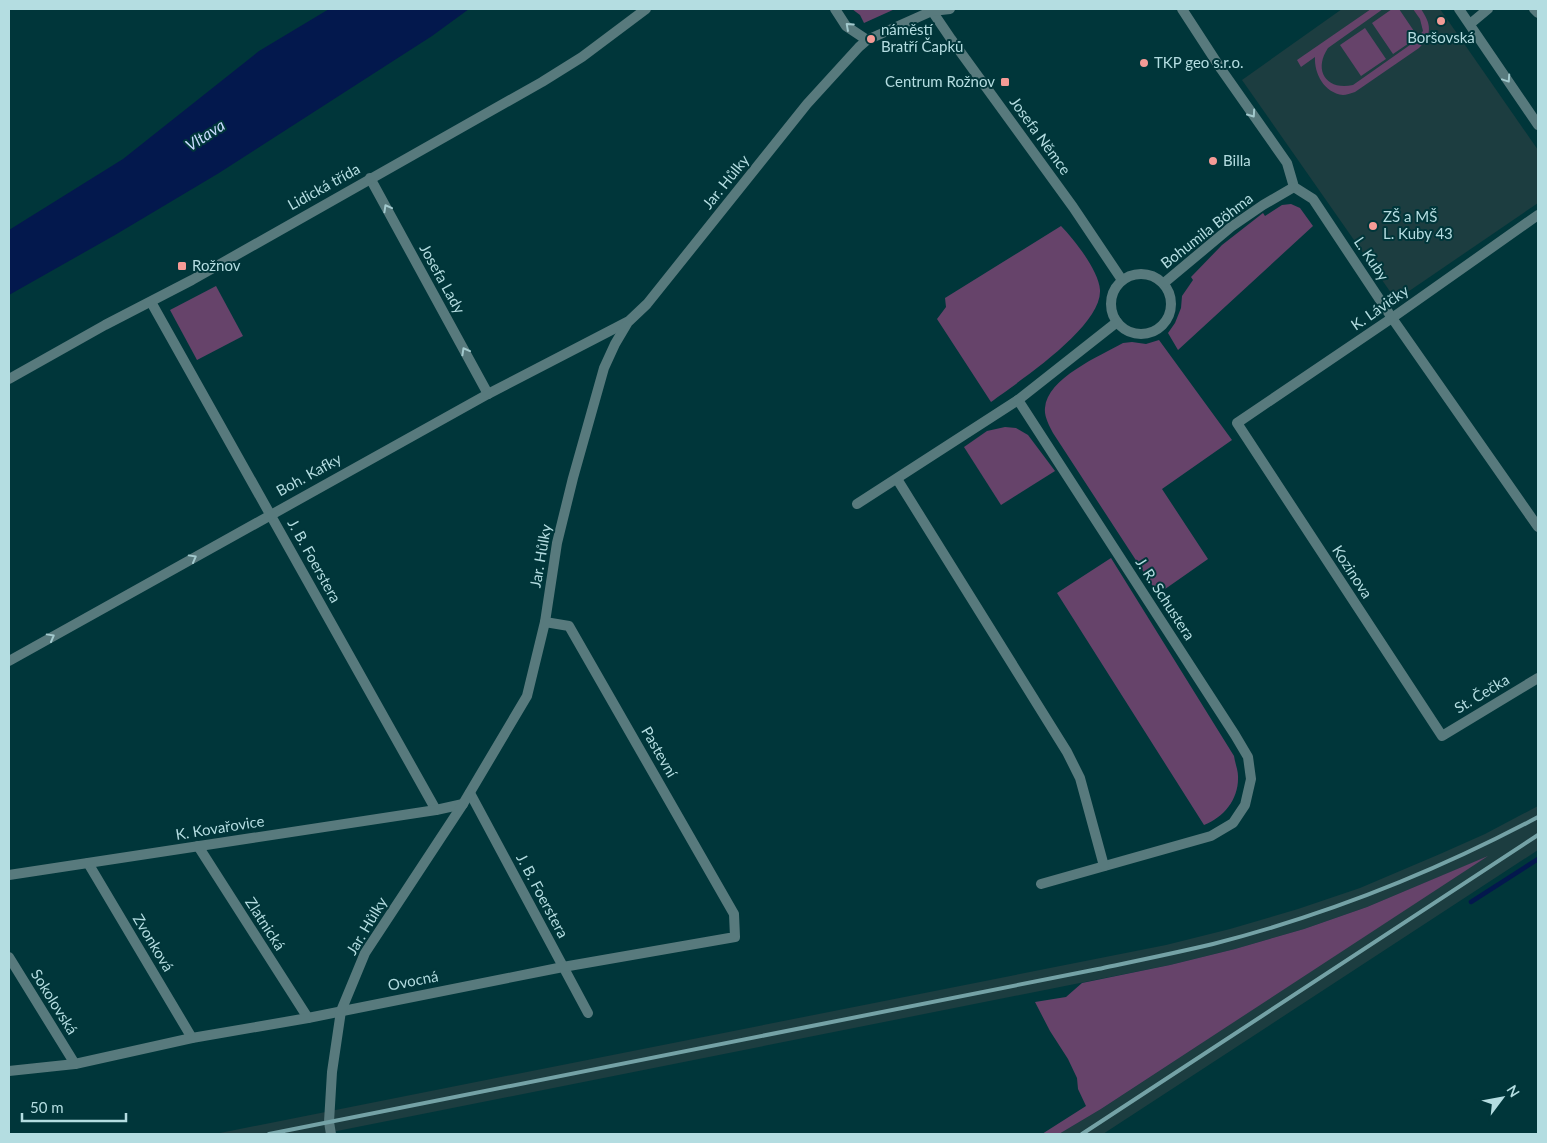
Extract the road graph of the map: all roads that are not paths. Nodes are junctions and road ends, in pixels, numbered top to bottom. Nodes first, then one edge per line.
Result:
1 (646, 9) edge
2 (835, 9) edge
3 (950, 9) edge
4 (1182, 9) edge
5 (1459, 9) edge
6 (1488, 9) edge
7 (1534, 9) edge
8 (931, 10) edge
9 (1538, 13) edge
10 (1470, 24) junction
11 (867, 40) junction
12 (1538, 125) edge
13 (370, 178) junction
14 (1294, 187) junction
15 (1538, 215) edge
16 (1122, 280) junction
17 (1164, 283) junction
18 (152, 302) junction
19 (1392, 318) junction
20 (628, 322) junction
21 (1117, 322) junction
22 (9, 379) edge
23 (488, 394) junction
24 (1018, 400) junction
25 (1237, 424) joint
26 (897, 478) junction
27 (857, 504) dead end
28 (270, 514) junction
29 (1538, 527) edge
30 (545, 622) junction
31 (9, 661) edge
32 (1538, 678) edge
33 (1442, 736) joint
34 (470, 793) junction
35 (463, 804) junction
36 (436, 810) junction
37 (198, 846) junction
38 (88, 863) junction
39 (1104, 866) junction
40 (9, 875) edge
41 (1041, 884) dead end
42 (734, 914) joint
43 (9, 957) edge
44 (563, 966) junction
45 (341, 1011) junction
46 (588, 1014) dead end
47 (308, 1018) junction
48 (192, 1038) junction
49 (75, 1064) junction
50 (9, 1071) edge
51 (331, 1134) edge

1 - 13 street, Lidická třída
11 -> 2 street
3 - 8 street
4 -> 14 street
5 - 10 street
6 - 10 street
7 - 9 street
8 - 11 street
8 - 16 street, Josefa Němce
10 -> 12 street
11 - 20 street, Jar. Hůlky
13 - 18 street, Lidická třída
23 -> 13 street, Josefa Lady
14 - 17 street, Bohumila Böhma
14 - 19 street, L. Kuby
15 - 19 street, K. Lávičky
16 - 17 street
16 - 21 street
17 - 21 street
18 - 22 street, Lidická třída
18 - 28 street, J. B. Foerstera
19 - 25 street, K. Lávičky
19 - 29 street, L. Kuby
20 - 23 street, Boh. Kafky
20 - 30 street, Jar. Hůlky
21 - 24 street
23 - 28 street, Boh. Kafky
24 - 26 street
24 - 39 street, J. R. Schustera
25 - 33 street, Kozinova
26 - 27 street
26 - 39 street
31 -> 28 street, Boh. Kafky
28 - 36 street, J. B. Foerstera
30 - 34 street, Jar. Hůlky
30 - 42 street, Pastevní
32 - 33 street, St. Čečka
34 - 35 street, Jar. Hůlky
34 - 44 street, J. B. Foerstera
35 - 36 street, K. Kovařovice
35 - 45 street, Jar. Hůlky
36 - 37 street, K. Kovařovice
37 - 38 street, K. Kovařovice
37 - 47 street, Zlatnická
38 - 40 street, K. Kovařovice
38 - 48 street, Zvonková
39 - 41 street
42 - 44 street, Ovocná
43 - 49 street, Sokolovská
44 - 45 street, Ovocná
44 - 46 street, J. B. Foerstera
45 - 47 street, Ovocná
45 - 51 street, Jar. Hůlky
47 - 48 street, Ovocná
48 - 49 street, Ovocná
49 - 50 street, Ovocná

